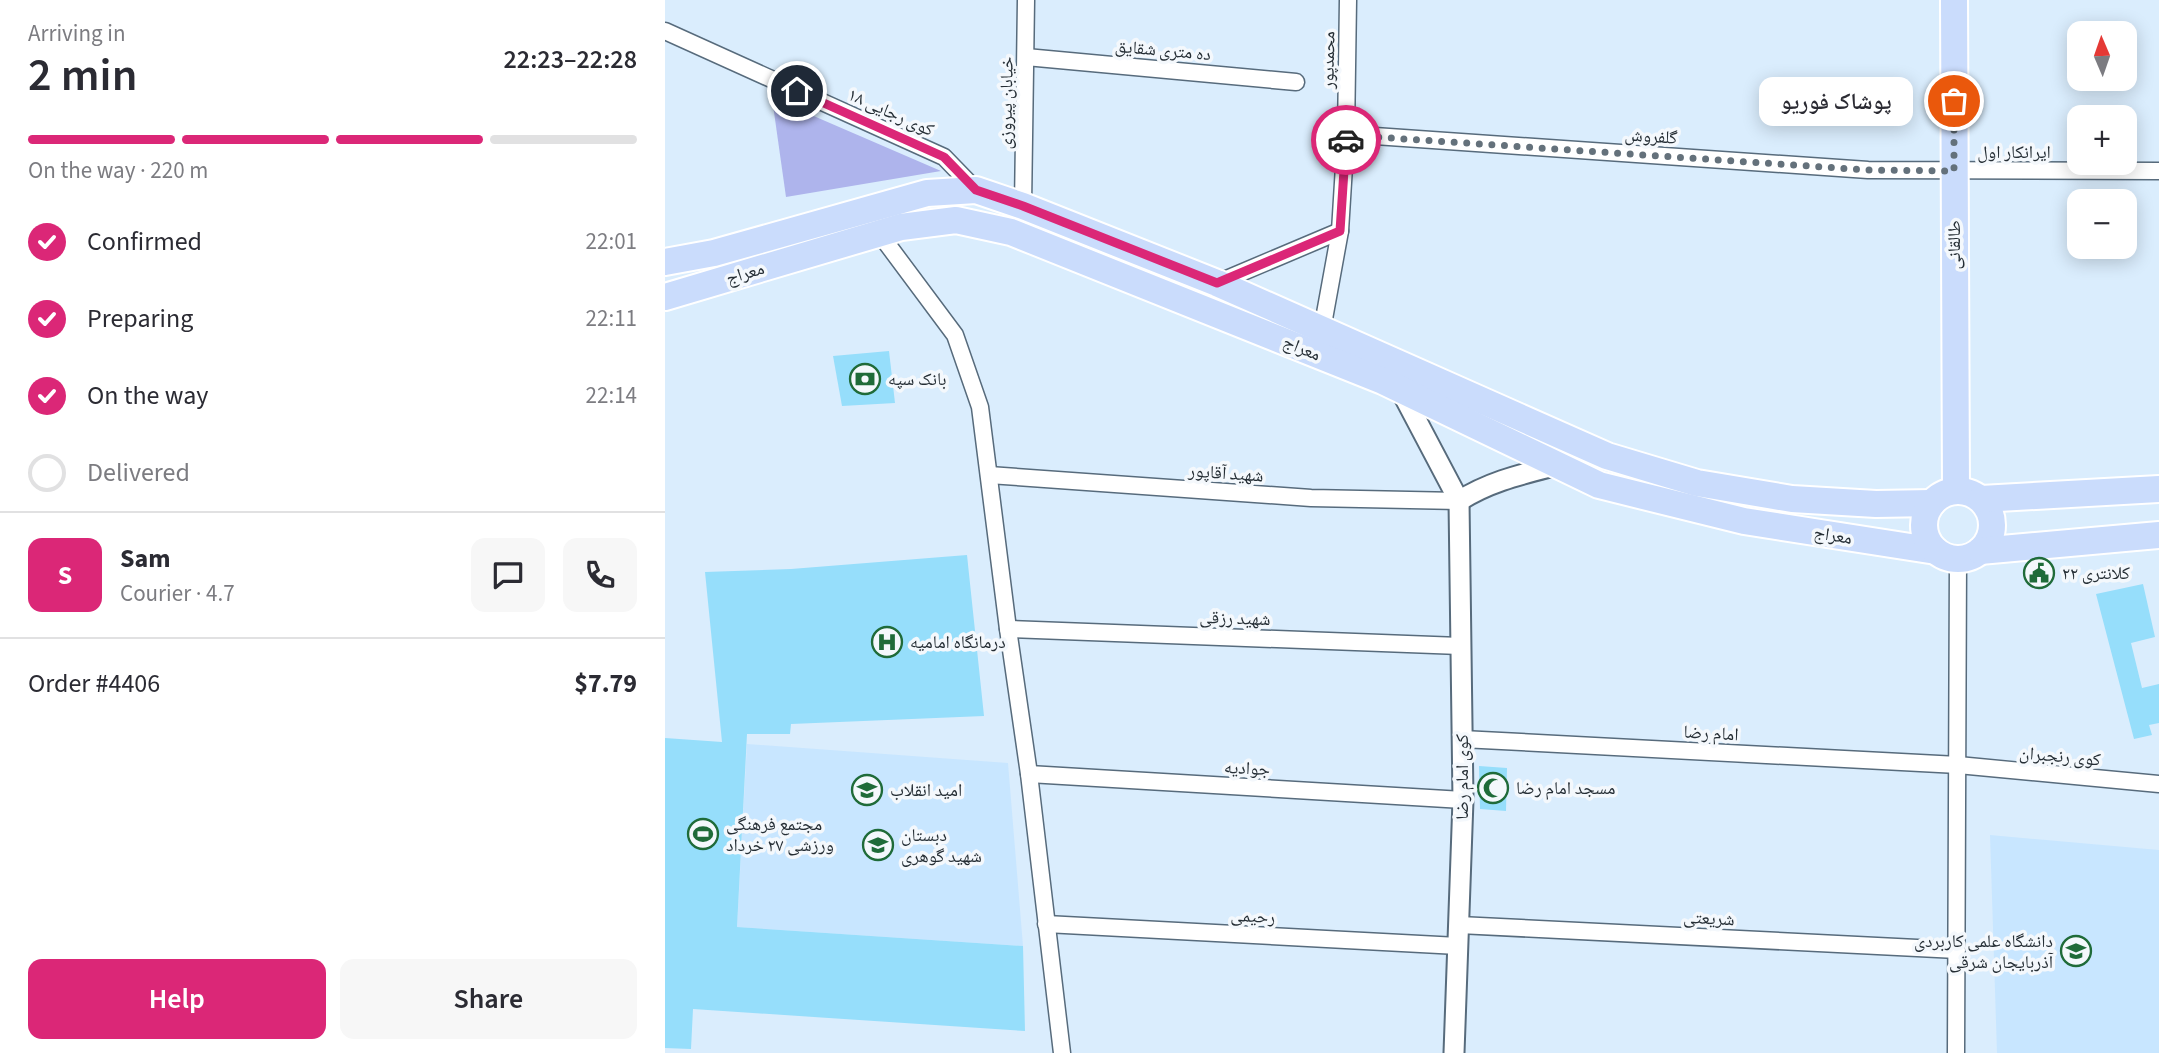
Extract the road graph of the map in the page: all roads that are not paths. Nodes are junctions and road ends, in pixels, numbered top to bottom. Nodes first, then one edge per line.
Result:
1 (1026, 0) edge
2 (1348, 0) edge
3 (1954, 0) edge
4 (665, 31) edge
5 (1026, 57) junction
6 (1296, 82) dead end
7 (1346, 135) junction
8 (1954, 171) junction
9 (2159, 171) edge
10 (976, 190) junction
11 (1023, 206) junction
12 (1340, 231) junction
13 (879, 233) junction
14 (665, 262) edge
15 (1217, 283) junction
16 (665, 297) edge
17 (1322, 330) junction
18 (1401, 389) junction
19 (1558, 466) junction
20 (989, 475) junction
21 (2159, 489) edge
22 (1956, 490) junction
23 (1981, 499) junction
24 (1459, 502) junction
25 (1932, 503) junction
26 (2159, 536) edge
27 (1958, 554) junction
28 (1008, 628) junction
29 (1460, 646) junction
30 (1462, 739) junction
31 (1958, 765) junction
32 (1029, 774) junction
33 (2159, 784) edge
34 (1463, 800) junction
35 (1046, 924) junction
36 (1459, 925) junction
37 (1458, 946) junction
38 (1957, 950) junction
39 (1062, 1053) edge
40 (1454, 1053) edge
41 (1956, 1053) edge

1 - 5 street, خیابان پیروزی
2 - 7 street, محمدپور
3 - 8 main road, طالقانی
4 - 10 street, کوی رجایی ۱۸
5 - 6 street, ده متری شقایق
5 - 11 street, خیابان پیروزی
7 - 8 street, گلفروش
7 - 12 street, محمدپور
8 - 9 street, ایرانکار اول
8 - 22 main road, طالقانی
10 - 11 main road, معراج
10 - 14 main road, معراج
11 - 15 main road, معراج
12 - 15 street
12 - 17 street, محمدپور
13 - 16 main road, معراج
13 - 18 main road, معراج
13 - 20 street
15 - 17 main road, معراج
17 - 25 main road, معراج
18 - 19 main road, معراج
18 - 24 street
19 - 24 street
19 - 27 main road, معراج
20 - 24 street, شهید آقاپور
20 - 28 street
21 - 23 main road
22 - 23 main road
22 - 25 main road
23 - 27 main road
24 - 29 street, کوی امام رضا
25 - 27 main road
26 - 27 main road, معراج
27 - 31 street
28 - 29 street, شهید رزقی
28 - 32 street
29 - 30 street, کوی امام رضا
30 - 31 street, امام رضا
30 - 34 street, کوی امام رضا
31 - 33 street, کوی رنجبران
31 - 38 street
32 - 34 street, جوادیه
32 - 35 street
34 - 36 street, کوی امام رضا
35 - 37 street, رحیمی
35 - 39 street
36 - 37 street, کوی امام رضا
36 - 38 street, شریعتی
37 - 40 street, کوی امام رضا
38 - 41 street

